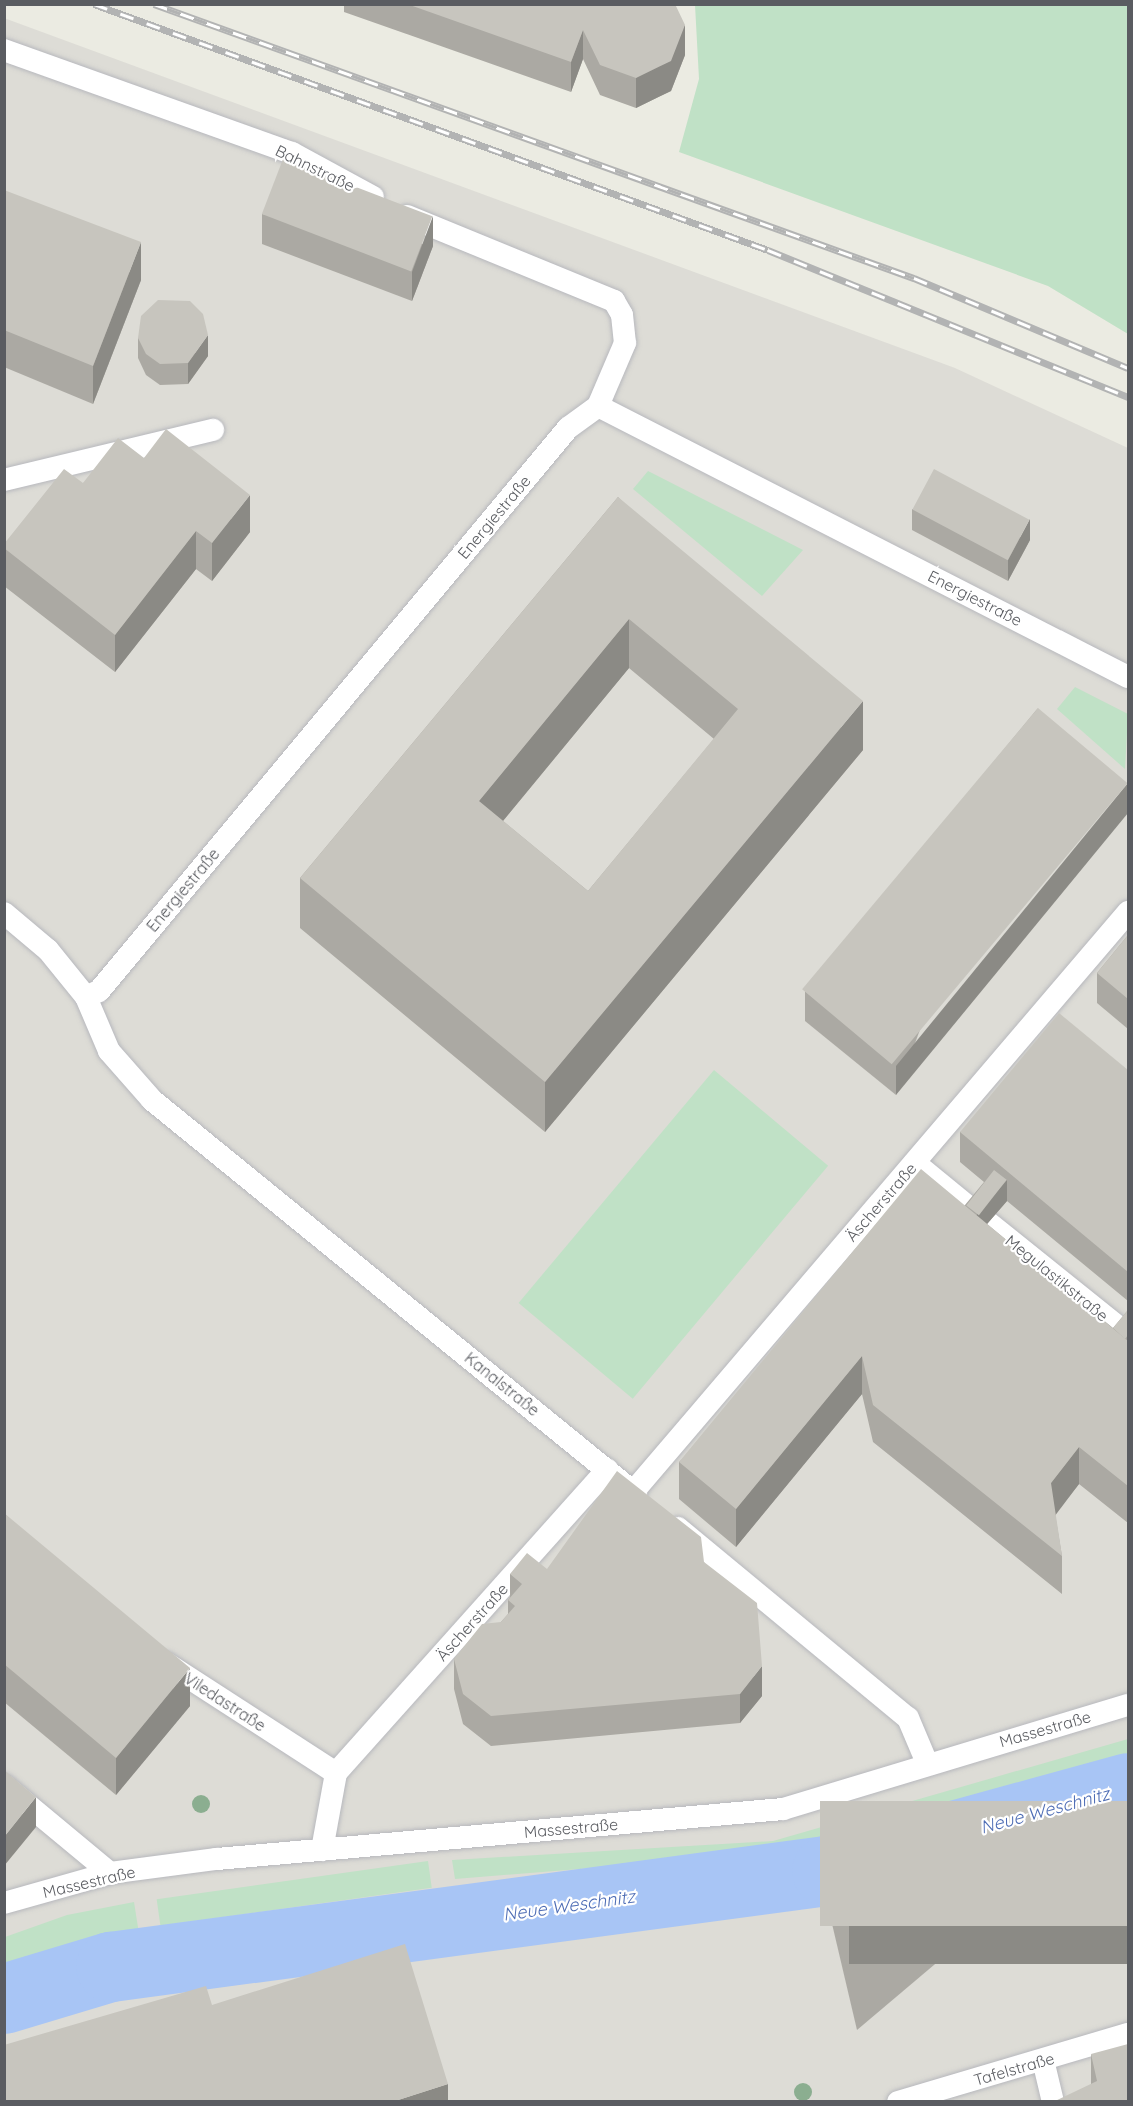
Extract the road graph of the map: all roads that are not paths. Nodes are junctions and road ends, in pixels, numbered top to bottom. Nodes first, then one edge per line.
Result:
1 (4, 50) edge
2 (598, 406) junction
3 (213, 430) dead end
4 (4, 480) edge
5 (1128, 677) edge
6 (1128, 912) edge
7 (4, 913) edge
8 (86, 997) junction
9 (915, 1163) junction
10 (1126, 1333) edge
11 (607, 1470) junction
12 (648, 1504) junction
13 (144, 1645) edge
14 (1128, 1705) edge
15 (927, 1763) junction
16 (336, 1773) junction
17 (4, 1785) edge
18 (322, 1850) junction
19 (110, 1873) junction
20 (4, 1903) edge
21 (1128, 2034) edge
22 (1043, 2060) junction
23 (898, 2102) edge
24 (1053, 2102) edge

1 - 2 lane, Bahnstraße
2 - 5 lane, Energiestraße
2 - 8 lane, Energiestraße
3 - 4 lane
6 - 9 lane, Äscherstraße
7 - 8 lane
8 - 11 lane, Kanalstraße
9 - 10 lane, Megulastikstraße
9 - 12 lane, Äscherstraße
11 - 12 lane, Kanalstraße
11 - 16 lane, Äscherstraße
12 - 15 lane, Kanalstraße
13 - 16 lane, Viledastraße
14 - 15 lane, Massestraße
15 - 18 lane, Massestraße
16 - 18 lane
17 - 19 lane
18 - 19 lane, Massestraße
19 - 20 lane, Massestraße
21 - 22 lane, Tafelstraße
22 - 23 lane, Tafelstraße
22 - 24 lane

